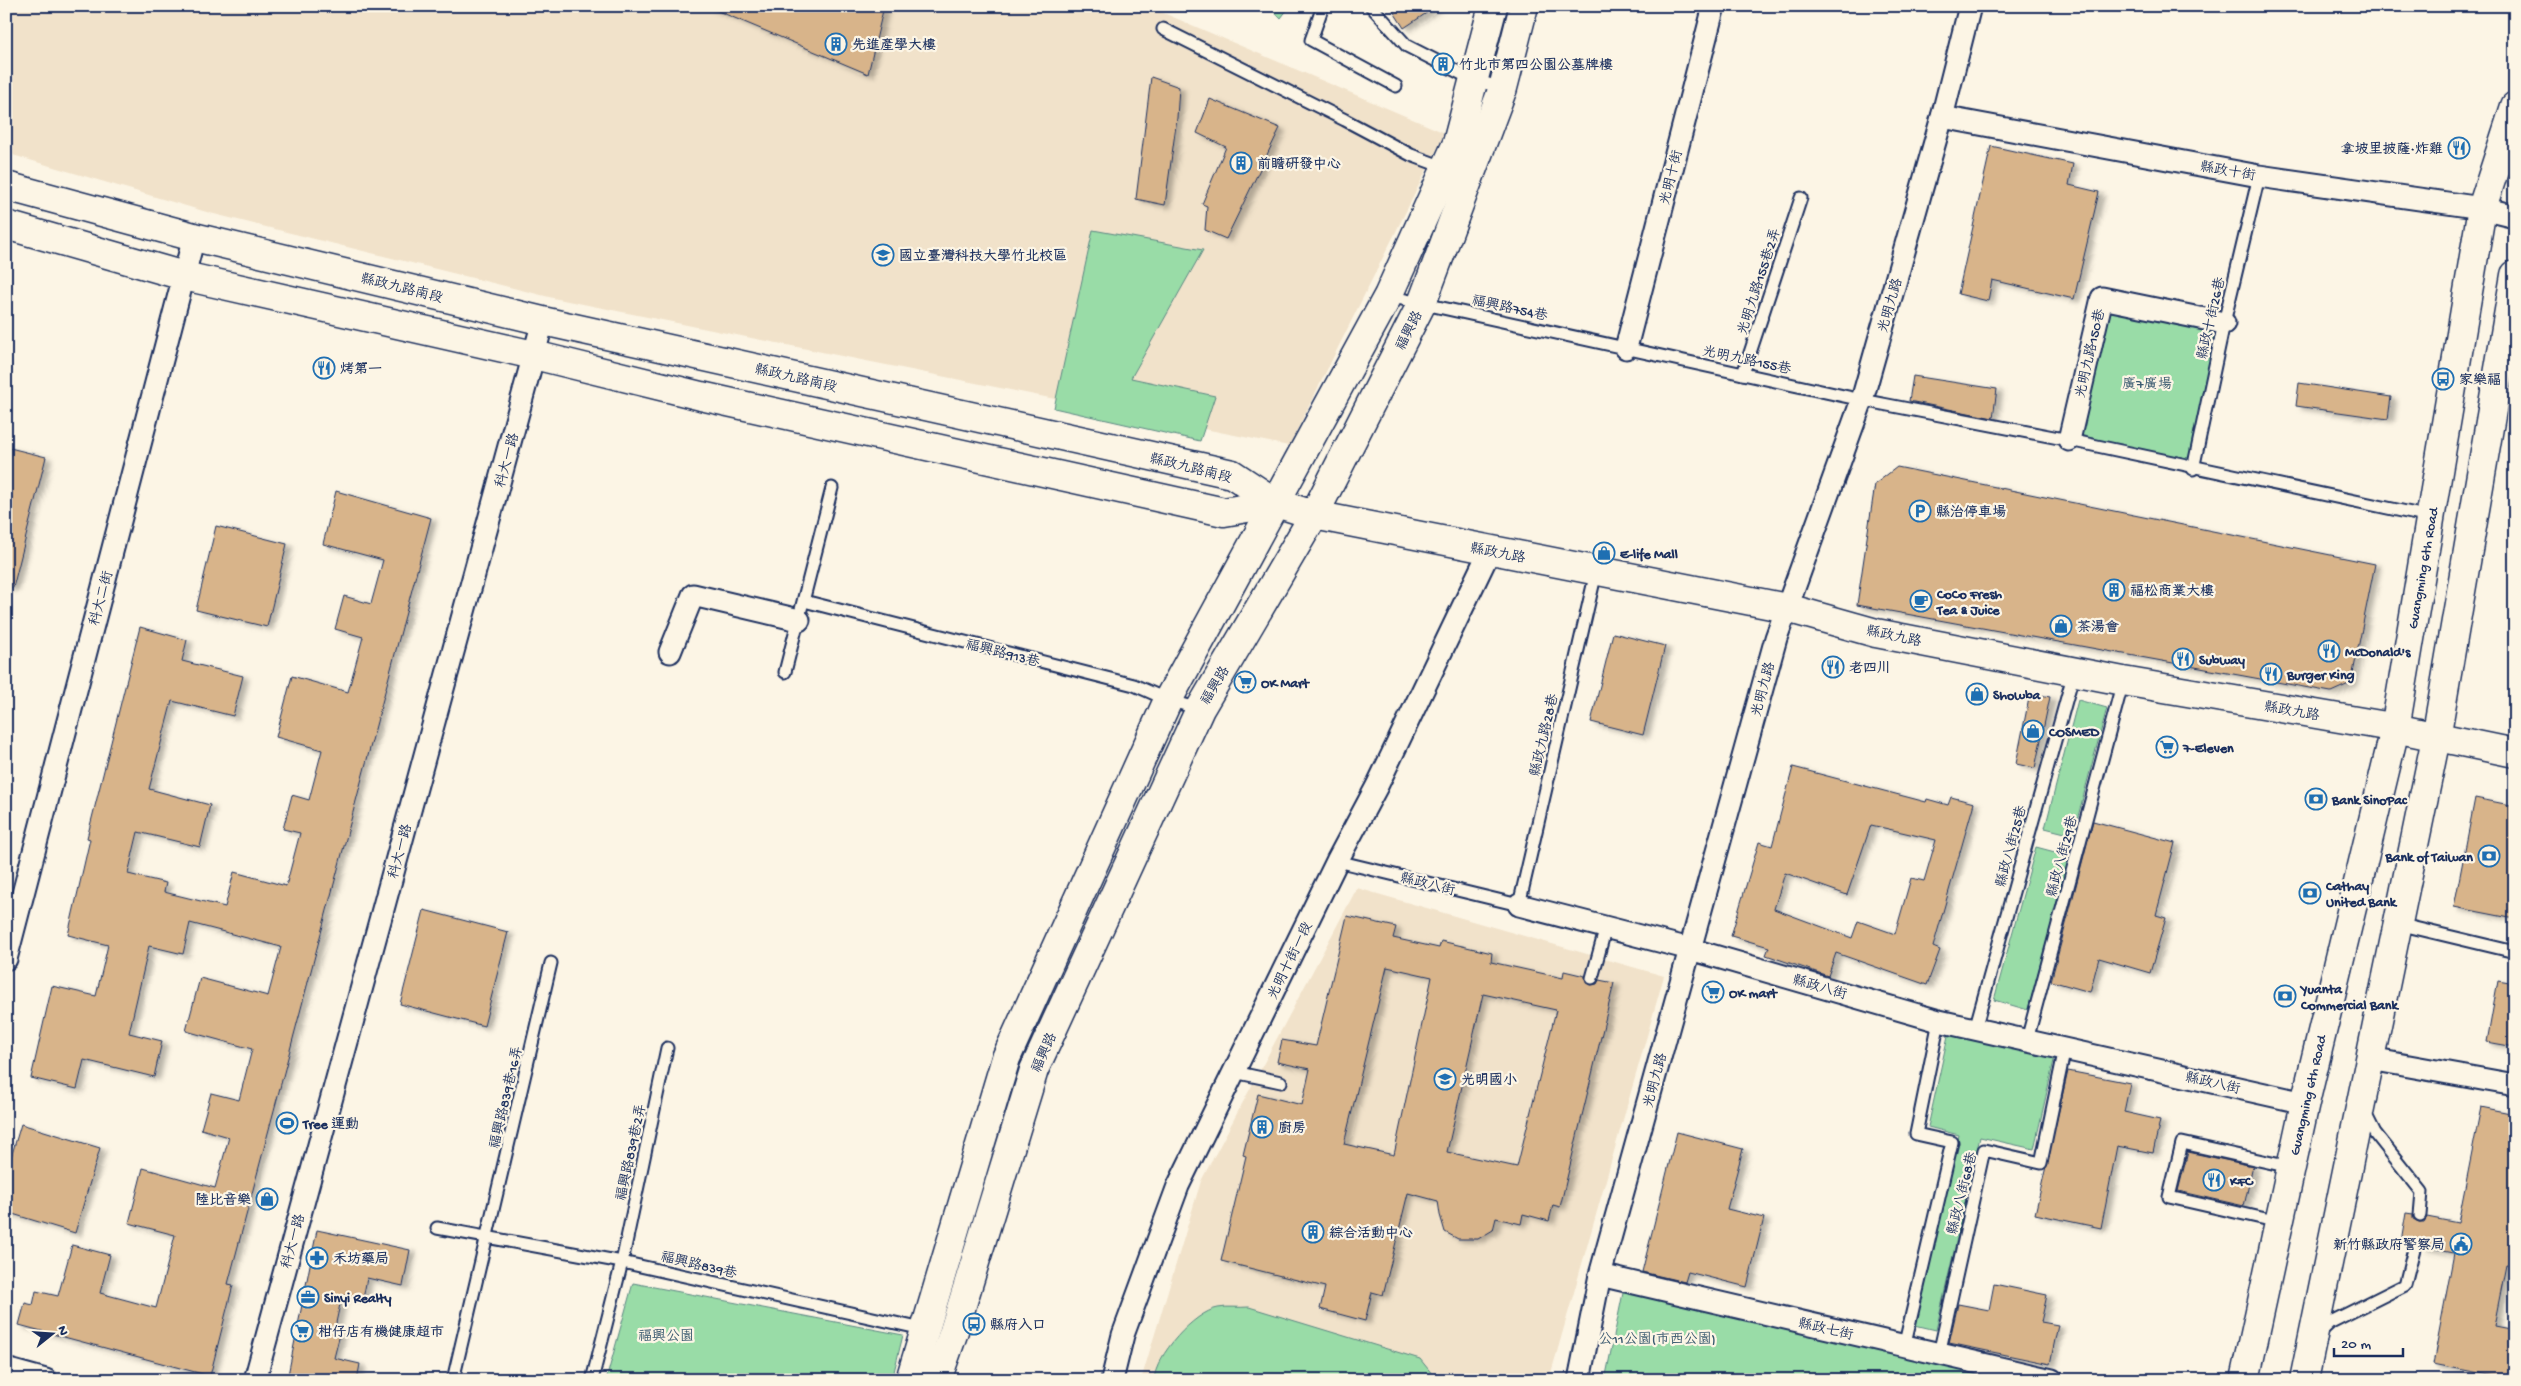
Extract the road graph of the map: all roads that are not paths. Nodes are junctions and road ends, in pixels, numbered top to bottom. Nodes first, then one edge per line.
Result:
1 (1323, 6) edge
2 (1371, 6) edge
3 (1493, 6) edge
4 (1524, 6) edge
5 (1714, 6) edge
6 (1970, 6) edge
7 (1163, 29) dead end
8 (1474, 80) junction
9 (1396, 86) dead end
10 (1502, 88) junction
11 (2515, 106) edge
12 (1942, 117) junction
13 (1446, 168) junction
14 (2260, 176) junction
15 (6, 186) edge
16 (1801, 198) dead end
17 (2482, 208) junction
18 (2515, 216) edge
19 (6, 225) edge
20 (194, 236) junction
21 (184, 276) junction
22 (2514, 287) edge
23 (1388, 296) junction
24 (1422, 303) junction
25 (543, 321) junction
26 (2224, 323) junction
27 (1626, 348) junction
28 (534, 355) junction
29 (1743, 374) junction
30 (1862, 400) junction
31 (2069, 440) junction
32 (2193, 468) junction
33 (832, 488) dead end
34 (1276, 502) junction
35 (1314, 515) junction
36 (2430, 518) junction
37 (1490, 550) junction
38 (1596, 572) junction
39 (1787, 608) junction
40 (801, 611) junction
41 (670, 652) dead end
42 (2074, 671) junction
43 (785, 672) dead end
44 (2124, 680) junction
45 (1168, 700) junction
46 (1200, 709) junction
47 (2395, 729) junction
48 (2436, 738) junction
49 (2515, 753) edge
50 (1338, 861) junction
51 (1519, 905) junction
52 (2398, 924) junction
53 (1606, 927) junction
54 (1690, 949) junction
55 (2515, 952) edge
56 (6, 959) edge
57 (552, 963) dead end
58 (1592, 978) dead end
59 (1939, 1021) junction
60 (1975, 1029) junction
61 (2027, 1040) junction
62 (667, 1048) dead end
63 (2065, 1048) junction
64 (2370, 1059) junction
65 (1234, 1072) junction
66 (1281, 1082) dead end
67 (2515, 1085) edge
68 (2305, 1103) junction
69 (2360, 1104) junction
70 (2290, 1167) junction
71 (2420, 1215) dead end
72 (2279, 1222) junction
73 (437, 1228) dead end
74 (488, 1237) junction
75 (2415, 1245) dead end
76 (622, 1262) junction
77 (1600, 1275) junction
78 (939, 1332) junction
79 (2312, 1338) junction
80 (1904, 1347) junction
81 (1939, 1354) junction
82 (6, 1370) edge
83 (46, 1380) edge
84 (255, 1380) edge
85 (453, 1380) edge
86 (592, 1380) edge
87 (910, 1380) edge
88 (937, 1380) edge
89 (1112, 1380) edge
90 (1579, 1380) edge
91 (2052, 1380) edge
92 (2245, 1380) edge
93 (2304, 1380) edge

1 - 9 lane
2 - 8 lane
3 - 8 street, 福興路
4 - 10 street, 福興路
5 - 27 street, 光明十街
6 - 12 street, 光明九路
7 - 13 lane
8 - 10 lane
8 - 13 street, 福興路
10 - 24 street, 福興路
11 - 17 street, Guangming 6th Road
12 - 14 street, 縣政十街
12 - 30 street, 光明九路
13 - 23 street, 福興路
14 - 17 street, 縣政十街
14 - 26 lane, 縣政十街26巷
15 - 20 street, 縣政九路南段
16 - 29 lane, 光明九路155巷2弄
17 - 18 street, 縣政十街
17 - 36 street, Guangming 6th Road
19 - 21 street
20 - 21 street, 科大二街
20 - 25 street, 縣政九路南段
21 - 28 street
21 - 56 street, 科大二街
22 - 48 street
23 - 24 lane, 福興路754巷
23 - 34 street, 福興路
24 - 27 lane, 福興路754巷
24 - 35 street, 福興路
25 - 28 street, 科大一路
25 - 34 street, 縣政九路南段
26 - 31 street, 光明九路150巷
26 - 32 lane, 縣政十街26巷
27 - 29 lane, 光明九路155巷
28 - 34 street
28 - 84 street, 科大一路
29 - 30 lane, 光明九路155巷
30 - 31 lane
30 - 39 street, 光明九路
31 - 32 lane
32 - 36 lane
33 - 40 lane
34 - 35 street, 縣政九路
34 - 45 street, 福興路
35 - 37 street, 縣政九路
35 - 46 street, 福興路
36 - 47 street, Guangming 6th Road
37 - 38 street, 縣政九路
37 - 50 street, 光明十街一段
38 - 39 street, 縣政九路
38 - 51 lane, 縣政九路28巷
39 - 42 street, 縣政九路
39 - 54 street, 光明九路
40 - 41 street, 福興路913巷
40 - 43 lane
40 - 45 lane, 福興路913巷
42 - 44 street, 縣政九路
42 - 60 lane, 縣政八街25巷
44 - 47 street, 縣政九路
44 - 61 lane, 縣政八街29巷
45 - 46 lane, 福興路913巷
45 - 78 street, 福興路
46 - 78 street, 福興路
47 - 48 street, 縣政九路
47 - 68 street, Guangming 6th Road
48 - 49 street, 縣政九路
48 - 52 street
50 - 51 lane, 縣政八街
50 - 65 street, 光明十街一段
51 - 53 street, 縣政八街
52 - 55 lane
52 - 64 street
53 - 54 street, 縣政八街
53 - 58 lane
54 - 59 street, 縣政八街
54 - 77 street, 光明九路
57 - 74 lane, 福興路839巷16弄
59 - 60 street, 縣政八街
59 - 80 lane, 縣政八街68巷
60 - 61 street, 縣政八街
61 - 63 street, 縣政八街
62 - 76 lane, 福興路839巷2弄
63 - 68 street, 縣政八街
63 - 81 lane, 縣政八街68巷
64 - 67 street
64 - 69 street
65 - 66 lane
65 - 89 street, 光明十街一段
68 - 70 street, Guangming 6th Road
69 - 71 lane
69 - 79 street
70 - 72 street, Guangming 6th Road
70 - 72 lane
72 - 92 street, Guangming 6th Road
73 - 74 lane, 福興路839巷
74 - 76 lane, 福興路839巷
74 - 85 lane, 福興路839巷16弄
75 - 79 lane
76 - 78 lane, 福興路839巷
76 - 86 lane, 福興路839巷2弄
77 - 80 street, 縣政七街
77 - 90 street, 光明九路
78 - 87 street, 福興路
78 - 88 street, 福興路
79 - 93 street
80 - 81 street, 縣政七街
81 - 91 street, 縣政七街
82 - 83 street

